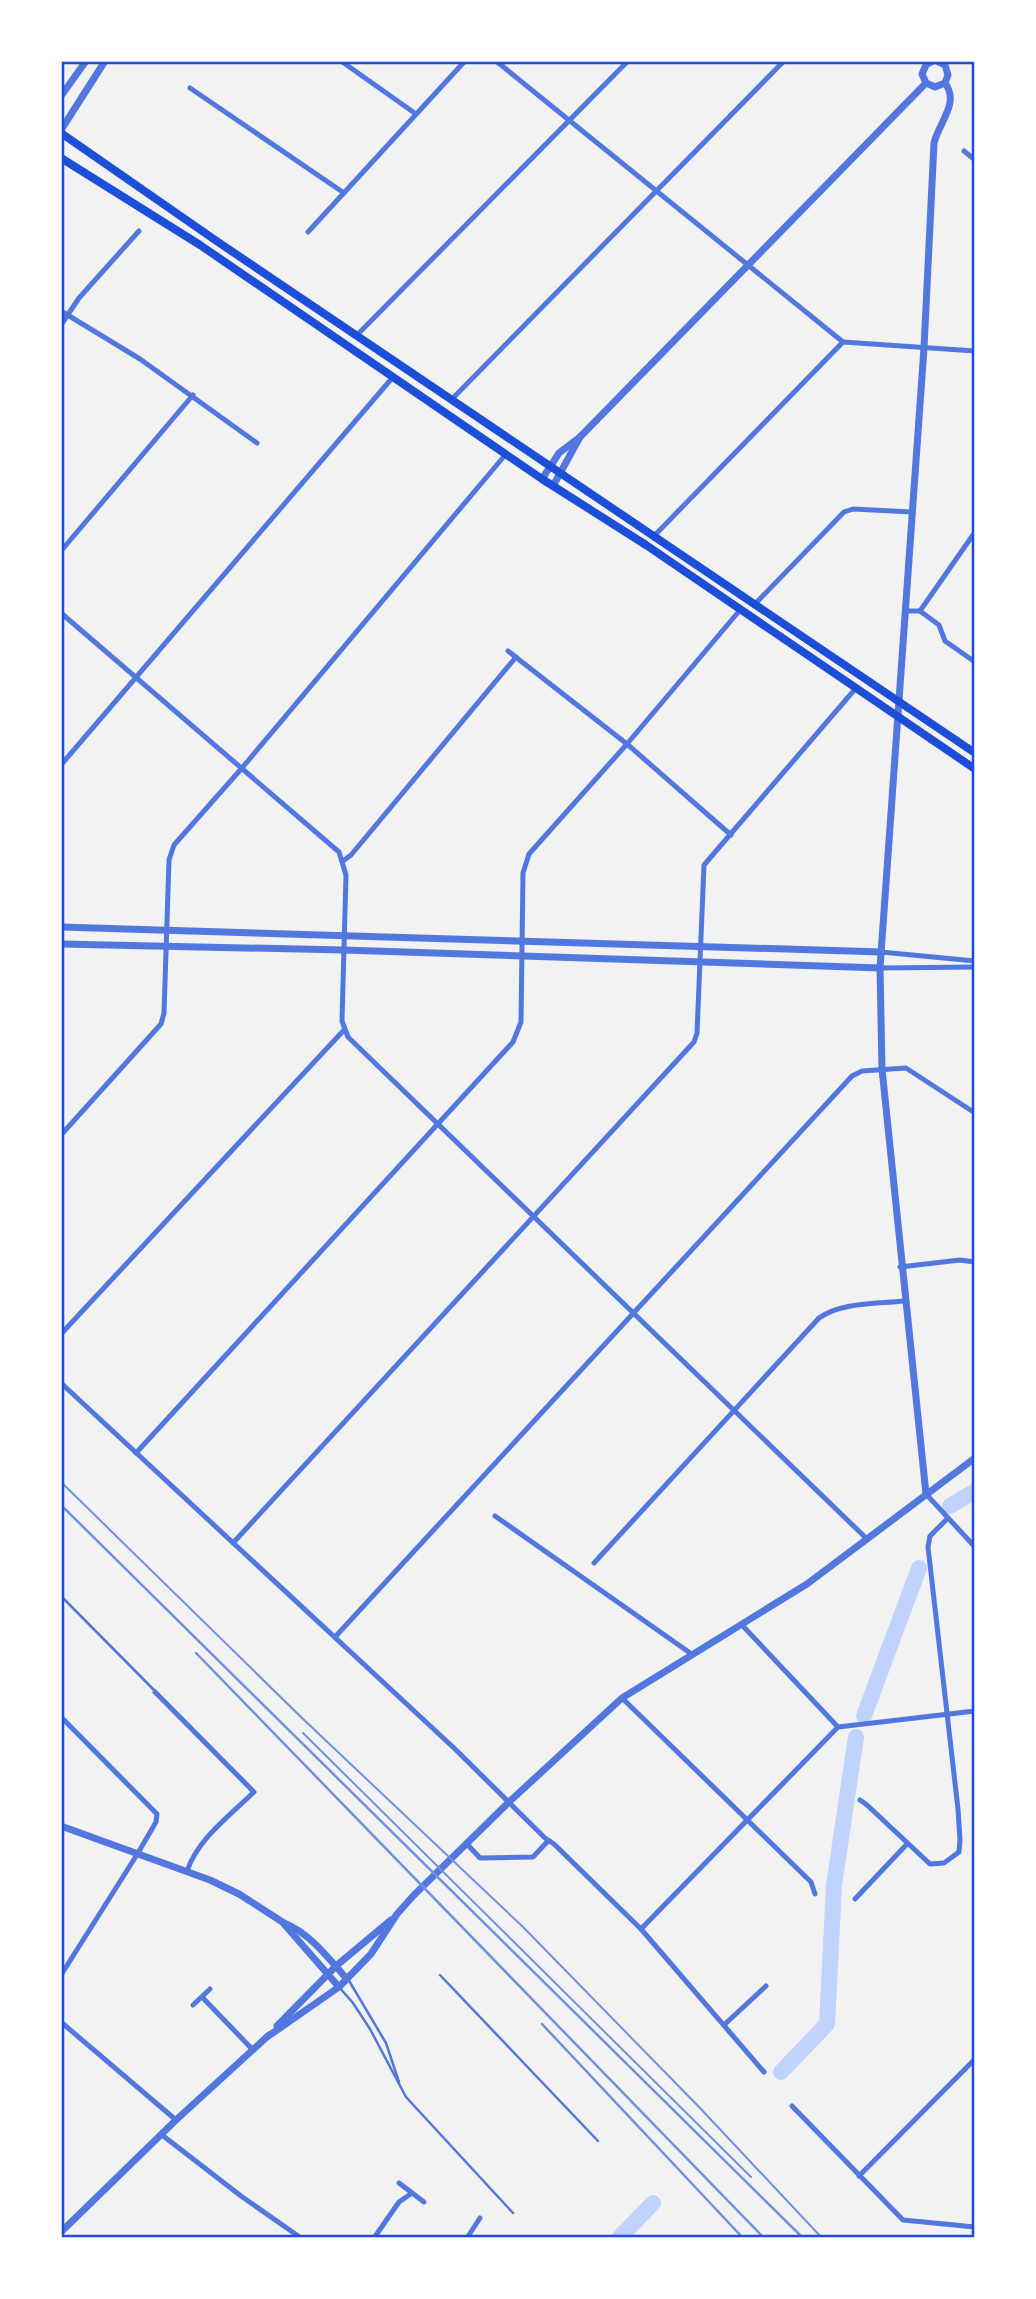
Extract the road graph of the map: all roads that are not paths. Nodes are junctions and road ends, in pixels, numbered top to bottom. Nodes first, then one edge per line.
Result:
1 (86, 61) edge
2 (105, 61) edge
3 (341, 61) edge
4 (465, 61) edge
5 (496, 61) edge
6 (628, 61) edge
7 (784, 61) edge
8 (929, 62) edge
9 (947, 63) edge
10 (926, 83) junction
11 (945, 83) junction
12 (190, 88) dead end
13 (61, 96) edge
14 (416, 114) junction
15 (569, 121) junction
16 (61, 131) edge
17 (964, 151) dead end
18 (61, 158) edge
19 (975, 160) edge
20 (657, 191) junction
21 (344, 193) junction
22 (139, 232) dead end
23 (308, 232) dead end
24 (749, 264) junction
25 (64, 313) edge
26 (61, 325) edge
27 (357, 335) junction
28 (844, 342) junction
29 (924, 348) junction
30 (975, 351) edge
31 (393, 377) junction
32 (193, 395) junction
33 (452, 399) junction
34 (580, 436) junction
35 (257, 443) dead end
36 (506, 454) junction
37 (551, 465) junction
38 (561, 472) junction
39 (542, 479) junction
40 (553, 486) junction
41 (912, 512) junction
42 (975, 533) edge
43 (654, 536) junction
44 (61, 551) edge
45 (754, 605) junction
46 (740, 610) junction
47 (905, 611) junction
48 (920, 611) junction
49 (61, 613) edge
50 (508, 650) dead end
51 (516, 657) junction
52 (975, 662) edge
53 (137, 677) junction
54 (856, 688) junction
55 (900, 702) junction
56 (899, 717) junction
57 (627, 744) junction
58 (975, 753) edge
59 (61, 765) edge
60 (242, 768) junction
61 (975, 769) edge
62 (731, 835) junction
63 (343, 861) junction
64 (61, 927) edge
65 (167, 931) junction
66 (344, 934) junction
67 (522, 941) junction
68 (61, 944) edge
69 (166, 946) junction
70 (702, 947) junction
71 (344, 950) junction
72 (881, 952) junction
73 (522, 956) junction
74 (975, 961) edge
75 (699, 962) junction
76 (975, 967) edge
77 (880, 968) junction
78 (344, 1030) junction
79 (882, 1069) junction
80 (975, 1113) edge
81 (438, 1124) junction
82 (61, 1135) edge
83 (535, 1218) junction
84 (975, 1262) edge
85 (900, 1267) junction
86 (904, 1301) junction
87 (634, 1313) junction
88 (61, 1334) edge
89 (61, 1383) edge
90 (735, 1410) junction
91 (136, 1453) junction
92 (975, 1458) edge
93 (926, 1494) junction
94 (495, 1516) dead end
95 (947, 1519) junction
96 (867, 1539) junction
97 (233, 1543) junction
98 (975, 1547) edge
99 (594, 1563) dead end
100 (61, 1596) edge
101 (741, 1624) junction
102 (335, 1637) junction
103 (692, 1654) junction
104 (155, 1692) joint
105 (622, 1698) junction
106 (975, 1711) edge
107 (947, 1714) junction
108 (61, 1717) edge
109 (838, 1727) junction
110 (860, 1800) dead end
111 (509, 1802) junction
112 (747, 1820) junction
113 (61, 1826) edge
114 (548, 1840) junction
115 (466, 1843) junction
116 (907, 1844) junction
117 (138, 1853) junction
118 (187, 1871) junction
119 (815, 1894) dead end
120 (855, 1899) dead end
121 (397, 1914) junction
122 (284, 1923) junction
123 (641, 1929) junction
124 (336, 1966) junction
125 (328, 1974) junction
126 (61, 1975) edge
127 (440, 1975) dead end
128 (347, 1979) junction
129 (766, 1986) dead end
130 (339, 1987) junction
131 (210, 1989) dead end
132 (202, 1997) junction
133 (193, 2005) dead end
134 (61, 2022) edge
135 (724, 2025) junction
136 (267, 2037) junction
137 (253, 2050) junction
138 (975, 2059) edge
139 (764, 2072) dead end
140 (400, 2085) junction
141 (792, 2106) dead end
142 (176, 2120) junction
143 (162, 2135) junction
144 (598, 2141) dead end
145 (859, 2176) junction
146 (399, 2183) dead end
147 (412, 2193) junction
148 (425, 2202) dead end
149 (513, 2213) dead end
150 (480, 2218) dead end
151 (975, 2227) edge
152 (61, 2232) edge
153 (301, 2238) edge
154 (374, 2238) edge
155 (467, 2238) edge

1 - 13 street
2 - 16 street
3 - 14 street
4 - 14 street
5 - 15 street
6 - 15 street
7 - 20 street
8 - 9 street
8 - 10 street
9 - 11 street
10 - 11 street
10 - 24 street
11 - 29 street
12 - 21 street
14 - 21 street
15 - 20 street
15 - 27 street
16 - 27 main road
17 - 19 street
18 - 31 main road
20 - 24 street
20 - 33 street
21 - 23 street
22 - 25 street
24 - 28 street
24 - 34 street
25 - 26 street
25 - 32 street
27 - 33 main road
28 - 29 street
28 - 43 street
29 - 30 street
29 - 41 street
31 - 36 main road
31 - 53 street
32 - 35 street
32 - 44 street
33 - 37 main road
34 - 37 street
34 - 38 street
36 - 39 main road
36 - 60 street
37 - 38 main road
37 - 39 street
38 - 40 street
38 - 43 main road
39 - 40 main road
40 - 46 main road
41 - 45 street
41 - 47 street
42 - 48 street
43 - 45 main road
45 - 55 main road
46 - 54 main road
46 - 57 street
47 - 48 street
47 - 55 street
48 - 52 street
49 - 53 street
50 - 51 street
51 - 57 street
51 - 63 street
53 - 59 street
53 - 60 street
54 - 56 main road
54 - 62 street
55 - 56 street
55 - 58 main road
56 - 61 main road
56 - 72 street
57 - 62 street
57 - 67 street
60 - 63 street
60 - 65 street
62 - 70 street
63 - 66 street
64 - 65 street
65 - 66 street
65 - 69 street
66 - 67 street
66 - 71 street
67 - 70 street
67 - 73 street
68 - 69 street
69 - 71 street
69 - 82 street
70 - 72 street
70 - 75 street
71 - 73 street
71 - 78 street
72 - 74 street
72 - 77 street
73 - 75 street
73 - 81 street
75 - 77 street
75 - 83 street
76 - 77 street
77 - 79 street
78 - 81 street
78 - 88 street
79 - 80 street
79 - 85 street
79 - 87 street
81 - 83 street
81 - 91 street
83 - 87 street
83 - 97 street
84 - 85 street
85 - 86 street
86 - 90 street
86 - 93 street
87 - 90 street
87 - 102 street
89 - 91 street
90 - 96 street
90 - 99 street
91 - 97 street
92 - 93 street
93 - 95 street
93 - 96 street
94 - 103 street
95 - 98 street
95 - 107 street
96 - 101 street
97 - 102 street
100 - 104 lane
101 - 103 street
101 - 109 street
102 - 111 street
103 - 105 street
104 - 118 street
105 - 111 street
105 - 112 street
106 - 107 street
107 - 109 street
107 - 116 street
108 - 117 street
109 - 112 street
110 - 116 street
111 - 114 street
111 - 115 street
112 - 119 street
112 - 123 street
113 - 117 street
114 - 115 street
114 - 123 street
115 - 121 street
116 - 120 street
117 - 118 street
117 - 126 street
118 - 122 street
121 - 124 street
121 - 128 street
122 - 124 street
122 - 125 street
123 - 135 street
124 - 125 street
124 - 128 street
125 - 130 street
125 - 136 street
127 - 144 lane
128 - 130 street
128 - 140 lane
129 - 135 street
130 - 136 street
130 - 140 lane
131 - 132 street
132 - 133 street
132 - 137 street
134 - 142 street
135 - 139 street
136 - 137 street
137 - 142 street
138 - 145 street
140 - 149 lane
141 - 145 street
142 - 143 street
143 - 152 street
143 - 153 street
145 - 151 street
146 - 147 street
147 - 148 street
147 - 154 street
150 - 155 street

